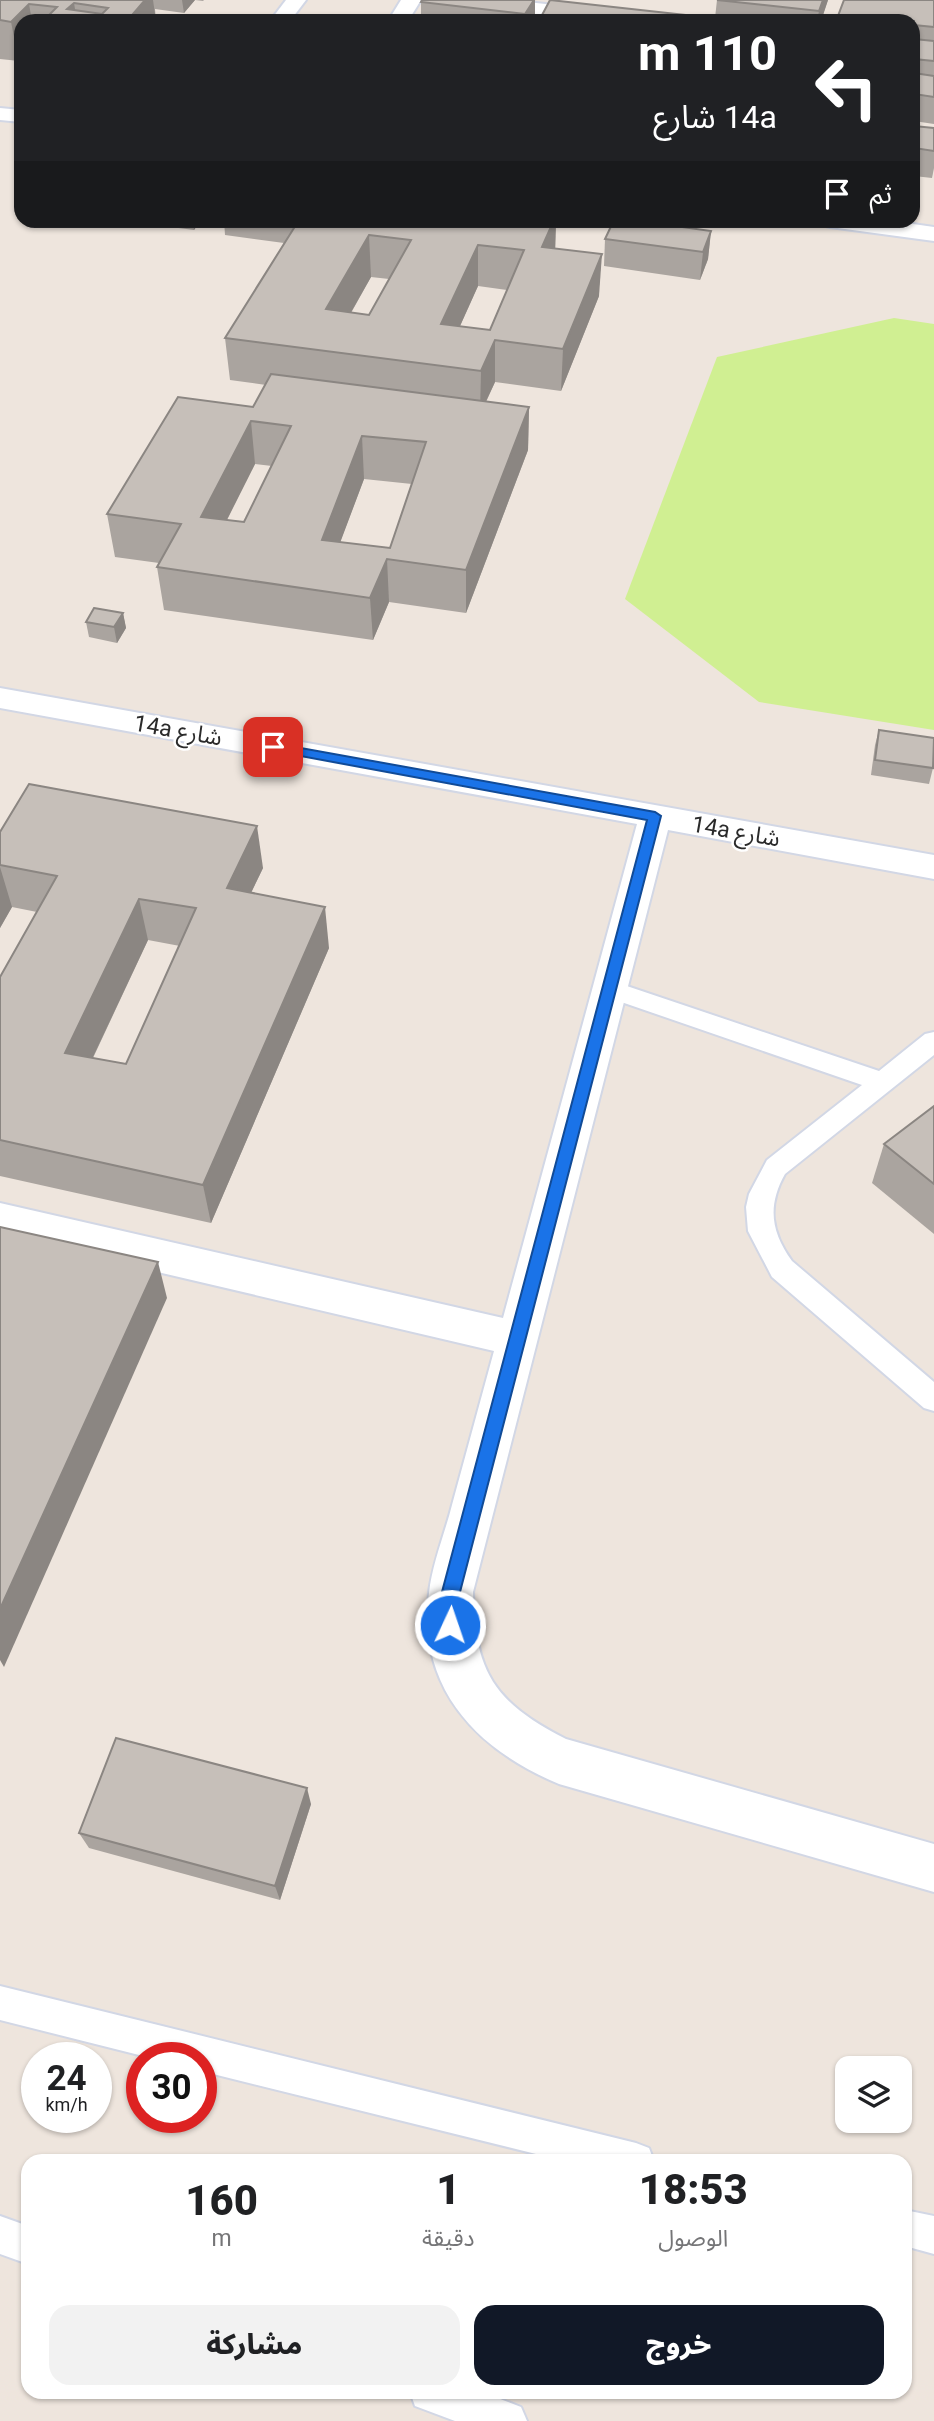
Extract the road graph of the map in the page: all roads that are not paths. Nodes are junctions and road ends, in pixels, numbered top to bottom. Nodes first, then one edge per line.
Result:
1 (296, 0) edge
2 (455, 0) edge
3 (285, 14) edge
4 (582, 14) edge
5 (889, 228) edge
6 (934, 234) edge
7 (0, 698) edge
8 (655, 816) junction
9 (934, 867) edge
10 (609, 989) junction
11 (934, 1041) edge
12 (882, 1082) junction
13 (0, 1219) edge
14 (519, 1339) junction
15 (934, 1399) edge
16 (934, 1868) edge
17 (0, 2003) edge
18 (608, 2154) edge
19 (912, 2230) edge
20 (0, 2235) edge
21 (934, 2235) edge
22 (21, 2242) edge
23 (448, 2399) edge
24 (507, 2421) edge

1 - 3 street
2 - 4 street
5 - 6 street
7 - 8 street, 14a شارع
8 - 9 street, 14a شارع
8 - 10 street
10 - 12 lane
10 - 14 street
11 - 12 lane
12 - 15 lane
13 - 14 street
14 - 16 street
17 - 18 lane
19 - 21 lane
20 - 22 lane
23 - 24 lane

